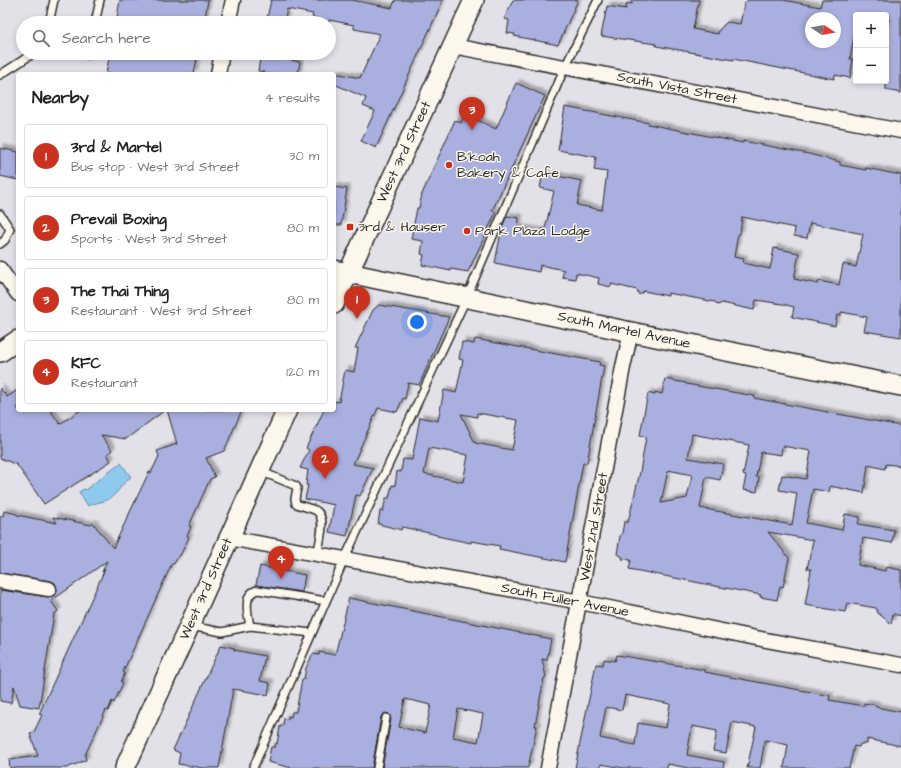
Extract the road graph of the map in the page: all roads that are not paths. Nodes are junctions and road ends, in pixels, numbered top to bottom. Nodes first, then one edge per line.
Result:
1 (54, 0) edge
2 (100, 0) edge
3 (233, 0) edge
4 (474, 0) edge
5 (598, 0) edge
6 (51, 16) edge
7 (97, 16) edge
8 (230, 16) edge
9 (453, 46) junction
10 (23, 60) edge
11 (221, 60) edge
12 (565, 67) junction
13 (218, 72) edge
14 (0, 75) edge
15 (901, 131) edge
16 (0, 214) edge
17 (0, 244) edge
18 (0, 269) edge
19 (341, 271) edge
20 (16, 291) edge
21 (336, 295) edge
22 (467, 297) junction
23 (632, 332) junction
24 (16, 341) edge
25 (0, 352) edge
26 (901, 386) edge
27 (286, 412) edge
28 (260, 471) junction
29 (229, 538) junction
30 (317, 555) junction
31 (344, 560) junction
32 (0, 581) edge
33 (48, 589) dead end
34 (326, 602) junction
35 (580, 602) junction
36 (190, 626) junction
37 (250, 626) junction
38 (312, 633) junction
39 (901, 665) edge
40 (386, 718) dead end
41 (125, 768) edge
42 (253, 768) edge
43 (377, 768) edge
44 (548, 768) edge

1 - 6 lane
2 - 7 lane
3 - 8 street
4 - 9 main road, West 3rd Street
5 - 12 lane
9 - 12 street, South Vista Street
9 - 19 main road, West 3rd Street
10 - 14 lane
11 - 13 street
12 - 15 street, South Vista Street
12 - 22 lane
16 - 17 lane
18 - 20 street
19 - 21 main road, West 3rd Street
19 - 22 main road, South Martel Avenue
22 - 23 main road, South Martel Avenue
22 - 31 lane
23 - 26 main road, South Martel Avenue
23 - 35 street, West 2nd Street
24 - 25 main road
27 - 28 main road, West 3rd Street
28 - 29 main road, West 3rd Street
28 - 30 lane
29 - 30 street, South Fuller Avenue
29 - 36 main road, West 3rd Street
30 - 31 street, South Fuller Avenue
31 - 34 lane
31 - 35 street, South Fuller Avenue
32 - 33 street
34 - 37 lane
34 - 38 lane
35 - 39 street, South Fuller Avenue
35 - 44 street, West 2nd Street
36 - 37 lane
36 - 41 main road, West 3rd Street
37 - 38 lane
38 - 42 lane
40 - 43 lane

